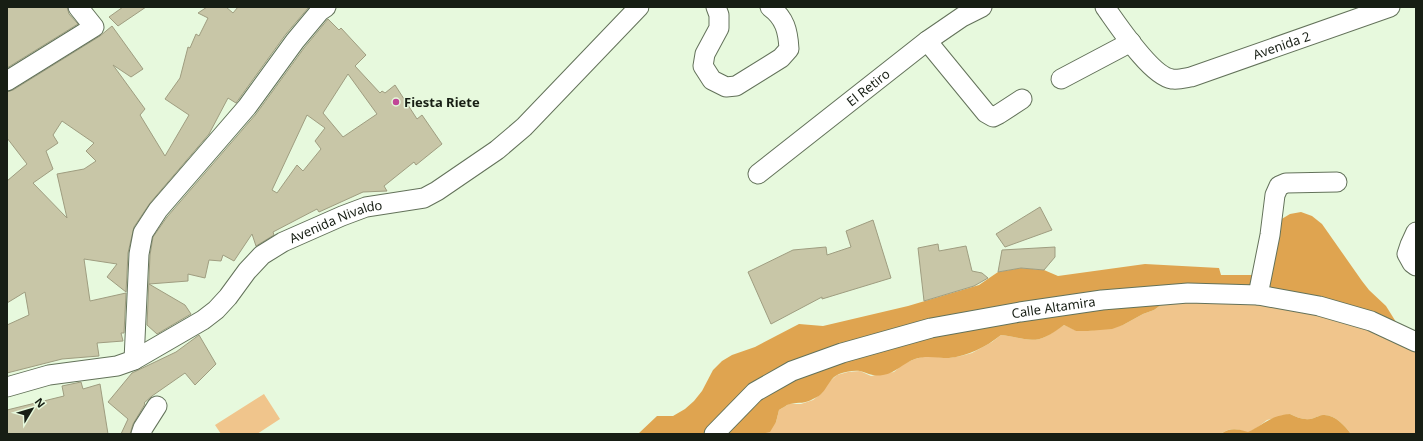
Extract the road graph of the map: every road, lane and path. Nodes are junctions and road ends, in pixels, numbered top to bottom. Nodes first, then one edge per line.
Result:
1 (78, 7) edge
2 (326, 7) edge
3 (639, 7) edge
4 (716, 7) edge
5 (770, 7) edge
6 (982, 7) edge
7 (1105, 7) edge
8 (1390, 7) edge
9 (927, 41) junction
10 (1131, 42) junction
11 (1061, 79) dead end
12 (7, 81) edge
13 (1022, 99) dead end
14 (758, 174) dead end
15 (1337, 182) dead end
16 (1416, 232) edge
17 (1416, 266) edge
18 (1258, 295) junction
19 (1416, 342) edge
20 (134, 360) junction
21 (7, 387) edge
22 (156, 406) dead end
23 (141, 434) edge
24 (714, 434) edge

1 - 12 street
2 - 20 street
3 - 20 street, Avenida Nivaldo
4 - 5 street
6 - 9 street, El Retiro
7 - 10 street
8 - 10 street, Avenida 2
9 - 13 street
9 - 14 street, El Retiro
10 - 11 street
15 - 18 street
16 - 17 street
18 - 19 street, Calle Altamira
18 - 24 street, Calle Altamira
20 - 21 street, Avenida Nivaldo
22 - 23 street

